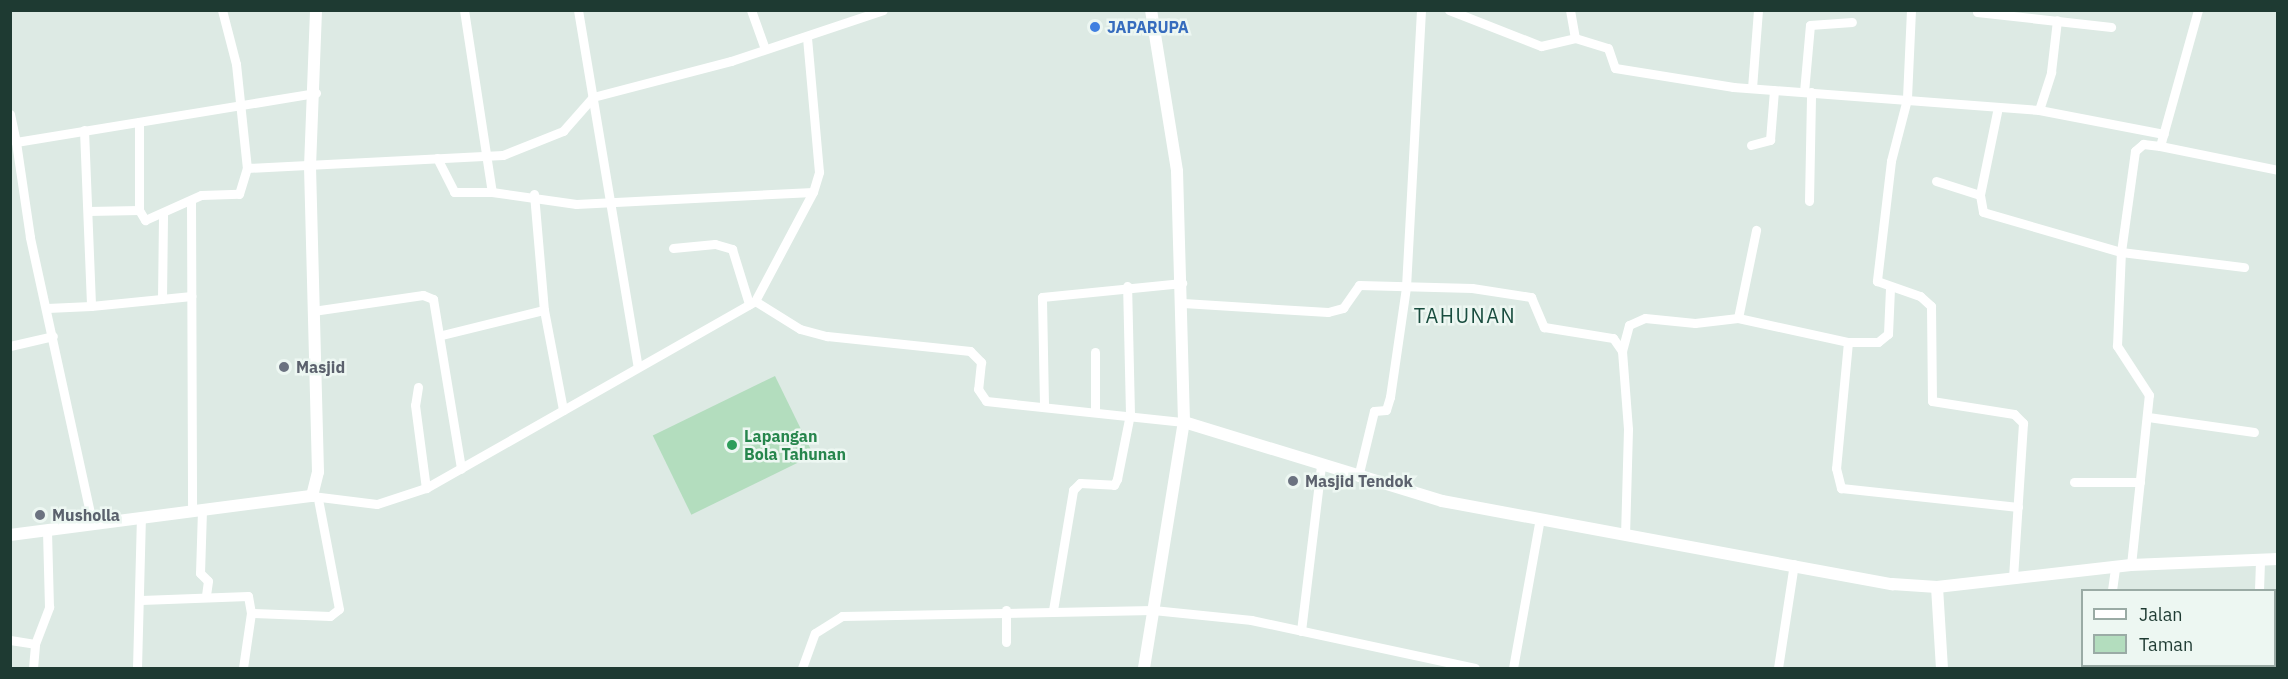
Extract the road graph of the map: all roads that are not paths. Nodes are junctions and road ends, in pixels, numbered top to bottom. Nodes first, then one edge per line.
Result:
1 (222, 10) edge
2 (316, 10) edge
3 (464, 10) edge
4 (579, 10) edge
5 (751, 10) edge
6 (884, 10) edge
7 (1151, 10) edge
8 (1421, 10) edge
9 (1449, 10) edge
10 (1570, 10) edge
11 (1758, 10) edge
12 (1911, 10) edge
13 (2198, 10) edge
14 (1977, 12) dead end
15 (2058, 20) junction
16 (1852, 22) dead end
17 (2111, 27) dead end
18 (807, 37) junction
19 (1575, 38) junction
20 (765, 49) junction
21 (1752, 88) junction
22 (1774, 90) junction
23 (1808, 92) junction
24 (316, 93) junction
25 (593, 97) junction
26 (1907, 99) junction
27 (1998, 107) junction
28 (242, 108) junction
29 (2039, 110) junction
30 (10, 114) edge
31 (139, 122) junction
32 (84, 130) junction
33 (2164, 134) junction
34 (16, 142) junction
35 (1751, 145) dead end
36 (2160, 146) junction
37 (484, 152) junction
38 (437, 158) junction
39 (310, 167) junction
40 (247, 168) junction
41 (2277, 170) edge
42 (1936, 181) dead end
43 (492, 192) junction
44 (813, 192) junction
45 (534, 195) junction
46 (1980, 195) junction
47 (610, 198) junction
48 (191, 201) junction
49 (1809, 201) dead end
50 (140, 210) junction
51 (88, 211) junction
52 (163, 214) junction
53 (1756, 230) dead end
54 (673, 248) dead end
55 (2121, 252) junction
56 (2244, 267) dead end
57 (1182, 283) junction
58 (1127, 286) junction
59 (1406, 287) junction
60 (1890, 288) junction
61 (192, 296) junction
62 (162, 299) junction
63 (752, 302) junction
64 (1183, 303) junction
65 (91, 306) junction
66 (47, 308) junction
67 (313, 310) junction
68 (544, 310) junction
69 (1738, 318) junction
70 (442, 335) junction
71 (53, 336) junction
72 (1848, 342) junction
73 (10, 346) edge
74 (1622, 351) junction
75 (1095, 352) dead end
76 (638, 367) junction
77 (418, 387) dead end
78 (1044, 404) junction
79 (563, 410) junction
80 (1095, 411) junction
81 (1130, 414) junction
82 (2148, 417) junction
83 (1184, 422) junction
84 (2254, 432) dead end
85 (1321, 465) junction
86 (461, 469) junction
87 (1358, 477) junction
88 (2074, 482) dead end
89 (2140, 482) junction
90 (426, 488) junction
91 (315, 498) junction
92 (2018, 507) junction
93 (197, 510) junction
94 (141, 517) junction
95 (1540, 518) junction
96 (92, 522) junction
97 (47, 529) junction
98 (10, 534) edge
99 (1625, 534) junction
100 (2277, 559) edge
101 (2260, 560) junction
102 (1794, 564) junction
103 (2131, 565) junction
104 (2115, 568) junction
105 (2013, 578) junction
106 (1937, 587) junction
107 (2112, 589) edge
108 (2259, 589) edge
109 (206, 595) junction
110 (141, 600) junction
111 (1006, 610) junction
112 (1053, 610) junction
113 (1153, 610) junction
114 (251, 613) junction
115 (1301, 631) junction
116 (10, 640) edge
117 (1006, 642) dead end
118 (35, 644) junction
119 (33, 669) edge
120 (137, 669) edge
121 (243, 669) edge
122 (802, 669) edge
123 (1144, 669) edge
124 (1475, 669) edge
125 (1513, 669) edge
126 (1778, 669) edge
127 (1942, 669) edge

1 - 28 street
2 - 24 street
3 - 37 street
4 - 25 street
5 - 20 street
6 - 18 street
7 - 57 street
8 - 59 street
9 - 19 street
10 - 19 street
11 - 21 street
12 - 26 street
13 - 33 street
14 - 15 street
15 - 17 street
15 - 29 street
16 - 23 street
18 - 20 street
18 - 44 street
19 - 21 street
20 - 25 street
21 - 22 street
22 - 23 street
22 - 35 street
23 - 26 street
23 - 49 street
24 - 28 street
24 - 39 street
25 - 37 street
25 - 47 street
26 - 27 street
26 - 60 street
27 - 29 street
27 - 46 street
28 - 31 street
28 - 40 street
29 - 33 street
30 - 34 street
31 - 32 street
31 - 50 street
32 - 34 street
32 - 51 street
33 - 36 street
34 - 66 street
36 - 41 street
36 - 55 street
37 - 38 street
37 - 43 street
38 - 39 street
38 - 43 street
39 - 40 street
39 - 67 street
40 - 48 street
42 - 46 street
43 - 45 street
44 - 47 street
44 - 63 street
45 - 47 street
45 - 68 street
46 - 55 street
47 - 76 street
48 - 52 street
48 - 61 street
50 - 51 street
50 - 52 street
51 - 65 street
52 - 62 street
53 - 69 street
54 - 63 street
55 - 56 street
55 - 82 street
57 - 58 street
57 - 64 street
58 - 78 street
58 - 81 street
59 - 64 street
59 - 74 street
59 - 87 street
60 - 72 street
60 - 92 street
61 - 62 street
61 - 93 street
62 - 65 street
63 - 76 street
63 - 78 street
64 - 83 street
65 - 66 street
66 - 71 street
67 - 70 street
67 - 91 street
68 - 70 street
68 - 79 street
69 - 72 street
69 - 74 street
70 - 86 street
71 - 73 street
71 - 96 street
72 - 92 street
74 - 99 street
75 - 80 street
76 - 79 street
77 - 90 street
78 - 80 street
79 - 86 street
80 - 81 street
81 - 83 street
81 - 112 street
82 - 84 street
82 - 89 street
83 - 85 street
83 - 113 street
85 - 87 street
85 - 115 street
86 - 90 street
87 - 95 street
88 - 89 street
89 - 103 street
90 - 91 street
91 - 93 street
91 - 114 street
92 - 105 street
93 - 94 street
93 - 109 street
94 - 96 street
94 - 110 street
95 - 99 street
95 - 125 street
96 - 97 street
97 - 98 street
97 - 118 street
99 - 102 street
100 - 101 street
101 - 103 street
101 - 108 street
102 - 106 street
102 - 126 street
103 - 104 street
104 - 105 street
104 - 107 street
105 - 106 street
106 - 127 street
109 - 110 street
109 - 114 street
110 - 120 street
111 - 112 street
111 - 117 street
111 - 122 street
112 - 113 street
113 - 115 street
113 - 123 street
114 - 121 street
115 - 124 street
116 - 118 street
118 - 119 street

